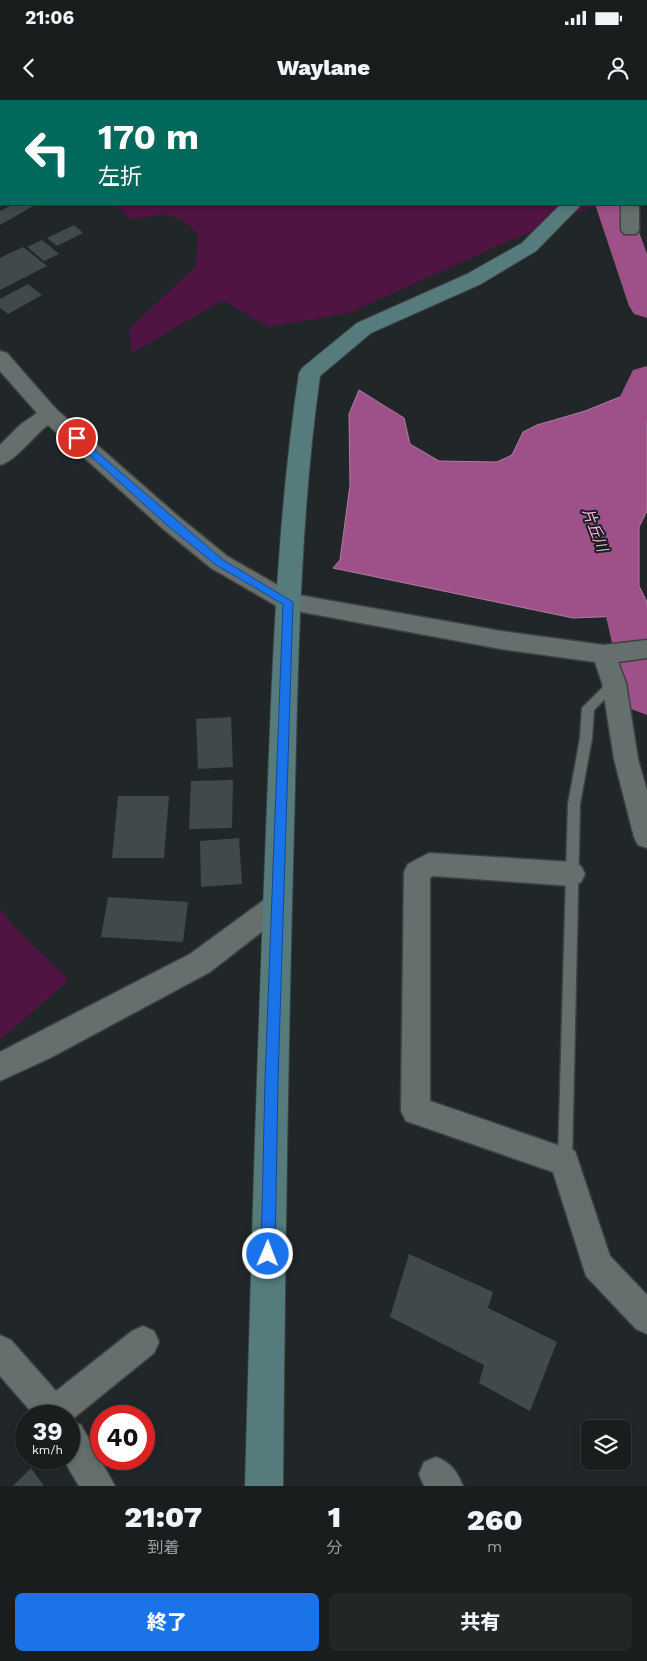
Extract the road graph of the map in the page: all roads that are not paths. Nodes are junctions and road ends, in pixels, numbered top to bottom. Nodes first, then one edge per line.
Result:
1 (571, 205) edge
2 (630, 205) edge
3 (630, 230) dead end
4 (0, 358) edge
5 (49, 414) junction
6 (0, 458) edge
7 (288, 602) junction
8 (647, 649) edge
9 (604, 654) junction
10 (614, 683) junction
11 (647, 837) edge
12 (572, 874) junction
13 (277, 904) junction
14 (0, 1067) edge
15 (565, 1161) junction
16 (647, 1318) edge
17 (143, 1342) dead end
18 (0, 1351) edge
19 (46, 1405) edge
20 (78, 1405) edge
21 (80, 1456) edge
22 (98, 1486) edge
23 (264, 1486) edge

1 - 7 street
2 - 3 street
4 - 5 street
5 - 6 street
5 - 7 street
7 - 9 street
7 - 13 street
8 - 9 street
9 - 10 street
10 - 11 street
10 - 12 lane
12 - 15 lane
12 - 15 street
13 - 14 street
13 - 23 street
15 - 16 street
17 - 20 street
18 - 19 street
21 - 22 street

